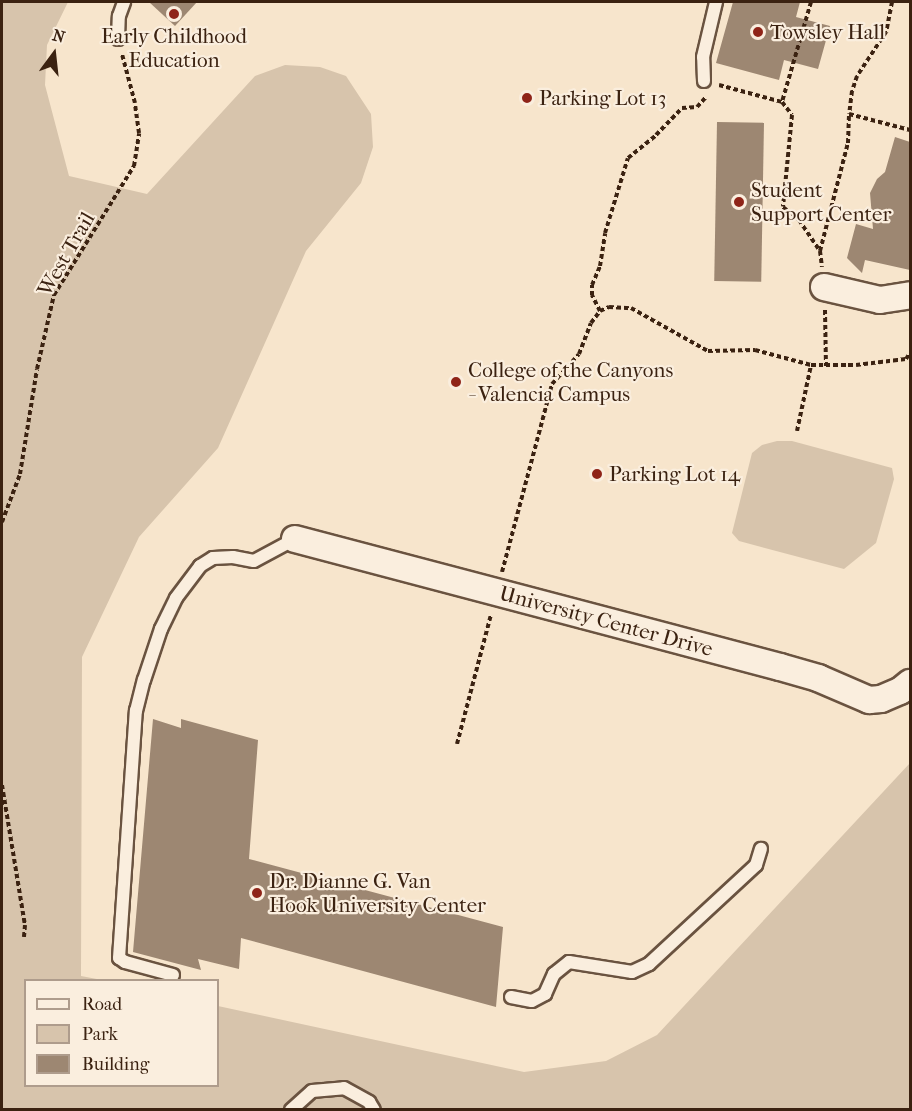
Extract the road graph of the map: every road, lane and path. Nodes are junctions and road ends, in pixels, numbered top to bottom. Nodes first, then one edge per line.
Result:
1 (124, 2) edge
2 (716, 2) edge
3 (811, 2) edge
4 (892, 2) edge
5 (118, 39) joint
6 (704, 81) junction
7 (782, 102) junction
8 (849, 114) junction
9 (910, 130) edge
10 (820, 251) junction
11 (824, 287) joint
12 (910, 296) edge
13 (600, 311) junction
14 (825, 332) dead end
15 (910, 353) edge
16 (908, 360) edge
17 (811, 365) junction
18 (826, 366) junction
19 (797, 430) dead end
20 (2, 522) edge
21 (295, 539) joint
22 (497, 592) junction
23 (910, 683) edge
24 (457, 744) dead end
25 (2, 784) edge
26 (761, 849) dead end
27 (24, 937) dead end
28 (172, 975) dead end
29 (511, 997) dead end
30 (291, 1110) edge
31 (374, 1110) edge

1 - 5 lane
2 - 6 lane
3 - 7 path
4 - 8 path
5 - 20 path, West Trail
6 - 7 path
6 - 13 path
7 - 10 path
8 - 9 path
8 - 10 path
10 - 11 path
11 - 12 street
13 - 17 path
13 - 22 path
14 - 18 path
15 - 16 path
16 - 18 path
17 - 18 path
17 - 19 path
21 - 22 street, University Center Drive
21 - 28 lane
22 - 23 street, University Center Drive
22 - 24 path
25 - 27 path
26 - 29 lane
30 - 31 lane

